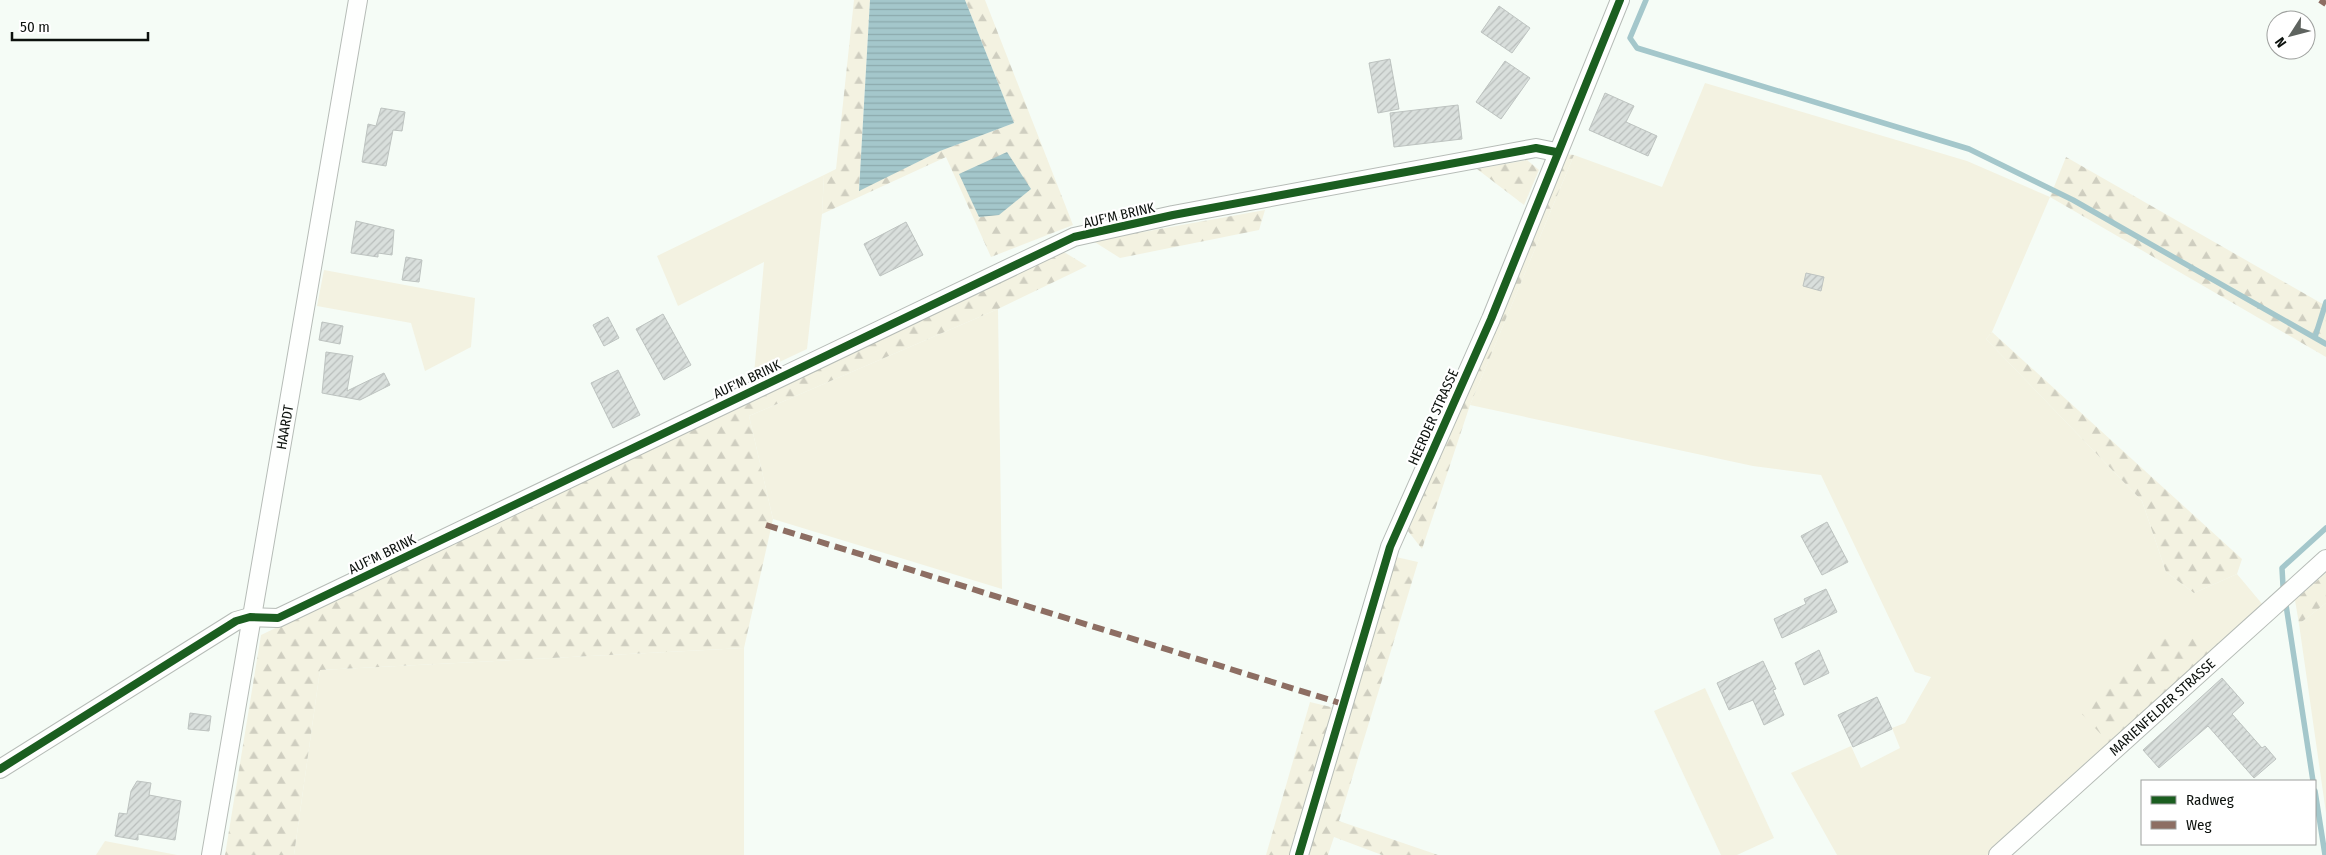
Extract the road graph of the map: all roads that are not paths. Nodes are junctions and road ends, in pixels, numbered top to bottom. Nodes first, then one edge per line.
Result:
1 (358, 0) edge
2 (1620, 0) edge
3 (1556, 152) junction
4 (2326, 559) edge
5 (250, 618) junction
6 (0, 769) edge
7 (211, 855) edge
8 (1299, 855) edge
9 (1998, 855) edge

1 - 5 street, HAARDT
2 - 3 street, HEERDER STRASSE
3 - 5 street, AUF'M BRINK
3 - 8 street, HEERDER STRASSE
4 - 9 street, MARIENFELDER STRASSE
5 - 6 street, AUF'M BRINK
5 - 7 street, HAARDT

